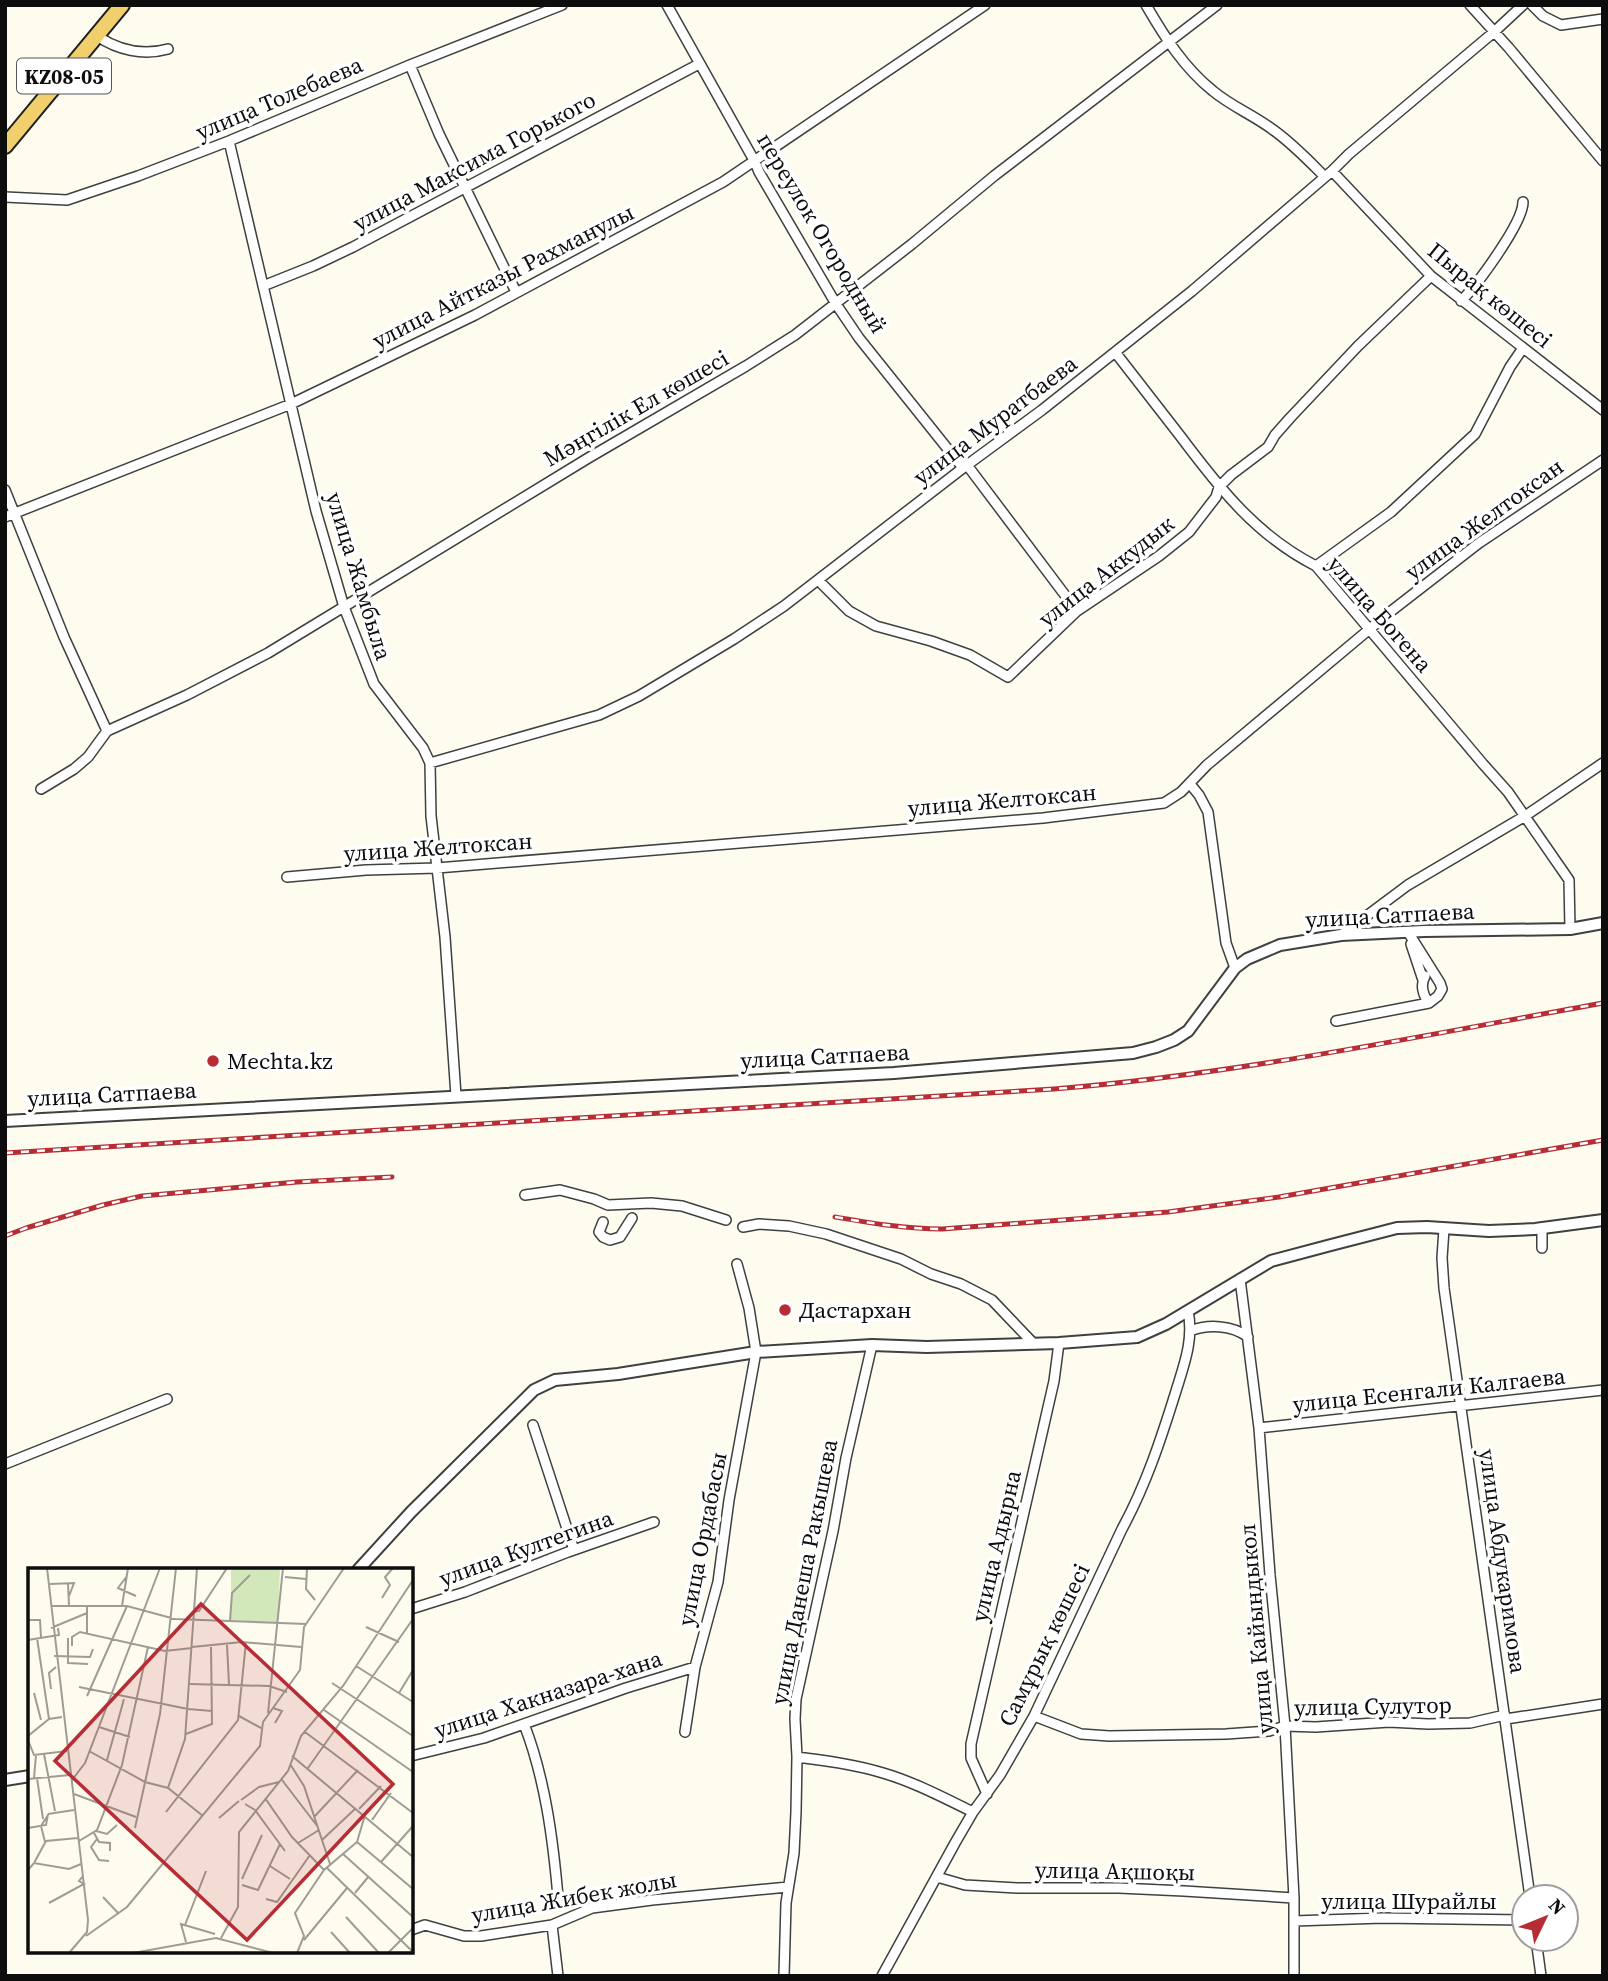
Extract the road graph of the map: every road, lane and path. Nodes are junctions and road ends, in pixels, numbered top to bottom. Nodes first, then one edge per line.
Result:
1 (562, 5) edge
2 (667, 5) edge
3 (985, 5) edge
4 (1146, 5) edge
5 (1217, 5) edge
6 (1470, 5) edge
7 (1523, 5) edge
8 (1532, 5) edge
9 (114, 8) edge
10 (1603, 19) edge
11 (1494, 32) junction
12 (97, 36) junction
13 (1168, 42) junction
14 (168, 49) dead end
15 (699, 64) junction
16 (410, 65) junction
17 (229, 141) junction
18 (5, 146) edge
19 (755, 162) junction
20 (1603, 162) edge
21 (1328, 174) junction
22 (466, 187) junction
23 (5, 197) edge
24 (1523, 202) dead end
25 (1431, 276) junction
26 (264, 286) junction
27 (516, 292) junction
28 (1461, 301) junction
29 (836, 304) junction
30 (1523, 348) junction
31 (1115, 352) junction
32 (291, 404) junction
33 (1603, 410) edge
34 (1603, 460) edge
35 (965, 466) junction
36 (1219, 487) junction
37 (5, 489) edge
38 (10, 515) edge
39 (1316, 566) junction
40 (818, 580) junction
41 (344, 607) junction
42 (1077, 611) junction
43 (1369, 630) junction
44 (107, 731) junction
45 (430, 763) junction
46 (1603, 763) edge
47 (1190, 784) junction
48 (41, 789) dead end
49 (1525, 816) junction
50 (437, 868) junction
51 (287, 877) dead end
52 (1603, 922) edge
53 (1570, 929) junction
54 (1408, 932) junction
55 (1341, 935) junction
56 (1235, 968) junction
57 (1432, 970) junction
58 (1423, 980) junction
59 (1429, 1003) junction
60 (1336, 1021) dead end
61 (456, 1096) junction
62 (5, 1121) edge
63 (526, 1195) dead end
64 (632, 1218) dead end
65 (726, 1220) dead end
66 (1603, 1220) edge
67 (603, 1222) dead end
68 (743, 1227) dead end
69 (1542, 1228) junction
70 (1444, 1230) junction
71 (1542, 1248) dead end
72 (737, 1264) dead end
73 (1240, 1279) junction
74 (1188, 1311) junction
75 (1190, 1331) junction
76 (1248, 1337) junction
77 (1059, 1343) junction
78 (1034, 1344) junction
79 (872, 1345) junction
80 (756, 1352) junction
81 (1603, 1390) edge
82 (167, 1399) dead end
83 (1461, 1406) junction
84 (533, 1425) dead end
85 (1259, 1428) junction
86 (5, 1464) edge
87 (654, 1522) dead end
88 (575, 1550) junction
89 (360, 1568) edge
90 (413, 1608) edge
91 (695, 1667) junction
92 (1603, 1704) edge
93 (1034, 1716) junction
94 (1505, 1717) junction
95 (524, 1724) junction
96 (1285, 1726) junction
97 (685, 1732) dead end
98 (413, 1756) edge
99 (796, 1757) junction
100 (28, 1776) edge
101 (5, 1780) edge
102 (987, 1794) junction
103 (973, 1812) junction
104 (937, 1877) junction
105 (1528, 1883) edge
106 (788, 1887) junction
107 (558, 1897) dead end
108 (1294, 1898) junction
109 (1510, 1920) edge
110 (1294, 1921) junction
111 (552, 1925) junction
112 (413, 1929) edge
113 (1538, 1953) edge
114 (558, 1976) edge
115 (784, 1976) edge
116 (882, 1976) edge
117 (1294, 1976) edge
118 (1541, 1976) edge

1 - 16 street, улица Толебаева
2 - 15 street, переулок Огородный
3 - 19 street, улица Айтказы Рахманулы
4 - 13 street, Пырақ көшесі
5 - 13 street, Мәңгілік Ел көшесі
6 - 11 street
7 - 11 street, улица Муратбаева
8 - 10 street
9 - 12 main road, KZ08-05
11 - 20 street
11 - 21 street, улица Муратбаева
12 - 14 street
12 - 18 main road, KZ08-05
13 - 21 street, Пырақ көшесі
13 - 29 street, Мәңгілік Ел көшесі
15 - 19 street, переулок Огородный
15 - 22 street, улица Максима Горького
16 - 17 street, улица Толебаева
16 - 22 street
17 - 23 street, улица Толебаева
17 - 26 street, улица Жамбыла
19 - 27 street, улица Айтказы Рахманулы
19 - 29 street, переулок Огородный
21 - 25 street, Пырақ көшесі
21 - 31 street, улица Муратбаева
22 - 26 street, улица Максима Горького
22 - 27 street
24 - 28 street
25 - 28 street, Пырақ көшесі
25 - 36 street, улица Аккудык
26 - 32 street, улица Жамбыла
27 - 32 street, улица Айтказы Рахманулы
28 - 30 street, Пырақ көшесі
29 - 35 street, переулок Огородный
29 - 41 street, Мәңгілік Ел көшесі
30 - 33 street, Пырақ көшесі
30 - 39 street
31 - 35 street, улица Муратбаева
31 - 36 street, улица Богена
32 - 38 street, улица Айтказы Рахманулы
32 - 41 street, улица Жамбыла
34 - 43 street, улица Желтоксан
35 - 40 street, улица Муратбаева
35 - 42 street, переулок Огородный
36 - 39 street, улица Богена
36 - 42 street, улица Аккудык
37 - 38 street
38 - 44 street
39 - 43 street, улица Богена
40 - 42 street, улица Аккудык
40 - 45 street, улица Муратбаева
41 - 44 street, Мәңгілік Ел көшесі
41 - 45 street, улица Жамбыла
43 - 47 street, улица Желтоксан
43 - 49 street, улица Богена
44 - 48 street, Мәңгілік Ел көшесі
45 - 50 street
46 - 49 street
47 - 50 street, улица Желтоксан
47 - 56 street
49 - 53 street, улица Богена
49 - 55 street
50 - 51 street, улица Желтоксан
50 - 61 street
52 - 53 street, улица Сатпаева
53 - 54 street, улица Сатпаева
54 - 55 street, улица Сатпаева
54 - 57 street
54 - 58 street
55 - 56 street, улица Сатпаева
56 - 61 street, улица Сатпаева
57 - 58 street
57 - 59 street
58 - 59 street
59 - 60 street
61 - 62 street, улица Сатпаева
63 - 65 street
64 - 67 street
66 - 69 street
68 - 78 street
69 - 70 street
69 - 71 street
70 - 73 street
70 - 83 street, улица Абдукаримова
72 - 80 street, улица Ордабасы
73 - 74 street
73 - 76 street, улица Кайындыкол
74 - 75 street, Самұрық көшесі
74 - 77 street
75 - 76 street
75 - 93 street, Самұрық көшесі
76 - 85 street, улица Кайындыкол
77 - 78 street
77 - 102 street, улица Адырна
78 - 79 street
79 - 80 street
79 - 99 street, улица Данеша Ракышева
80 - 89 street
80 - 91 street, улица Ордабасы
81 - 83 street, улица Есенгали Калгаева
82 - 86 street
83 - 85 street, улица Есенгали Калгаева
83 - 94 street, улица Абдукаримова
84 - 88 street
85 - 96 street, улица Кайындыкол
87 - 88 street, улица Култегина
88 - 90 street, улица Култегина
91 - 95 street, улица Хакназара-хана
91 - 97 street, улица Ордабасы
92 - 94 street, улица Сулутор
93 - 96 street, улица Сулутор
93 - 102 street, Самұрық көшесі
94 - 96 street, улица Сулутор
94 - 105 street, улица Абдукаримова
95 - 98 street, улица Хакназара-хана
95 - 107 street
96 - 108 street, улица Кайындыкол
99 - 103 street
99 - 106 street, улица Данеша Ракышева
100 - 101 street
102 - 103 street, Самұрық көшесі
103 - 104 street, Самұрық көшесі
104 - 108 street, улица Ақшоқы
104 - 116 street, Самұрық көшесі
106 - 111 street, улица Жибек жолы
106 - 115 street, улица Данеша Ракышева
108 - 110 street, улица Кайындыкол
109 - 110 street, улица Шурайлы
110 - 117 street, улица Кайындыкол
111 - 112 street, улица Жибек жолы
111 - 114 street
113 - 118 street

